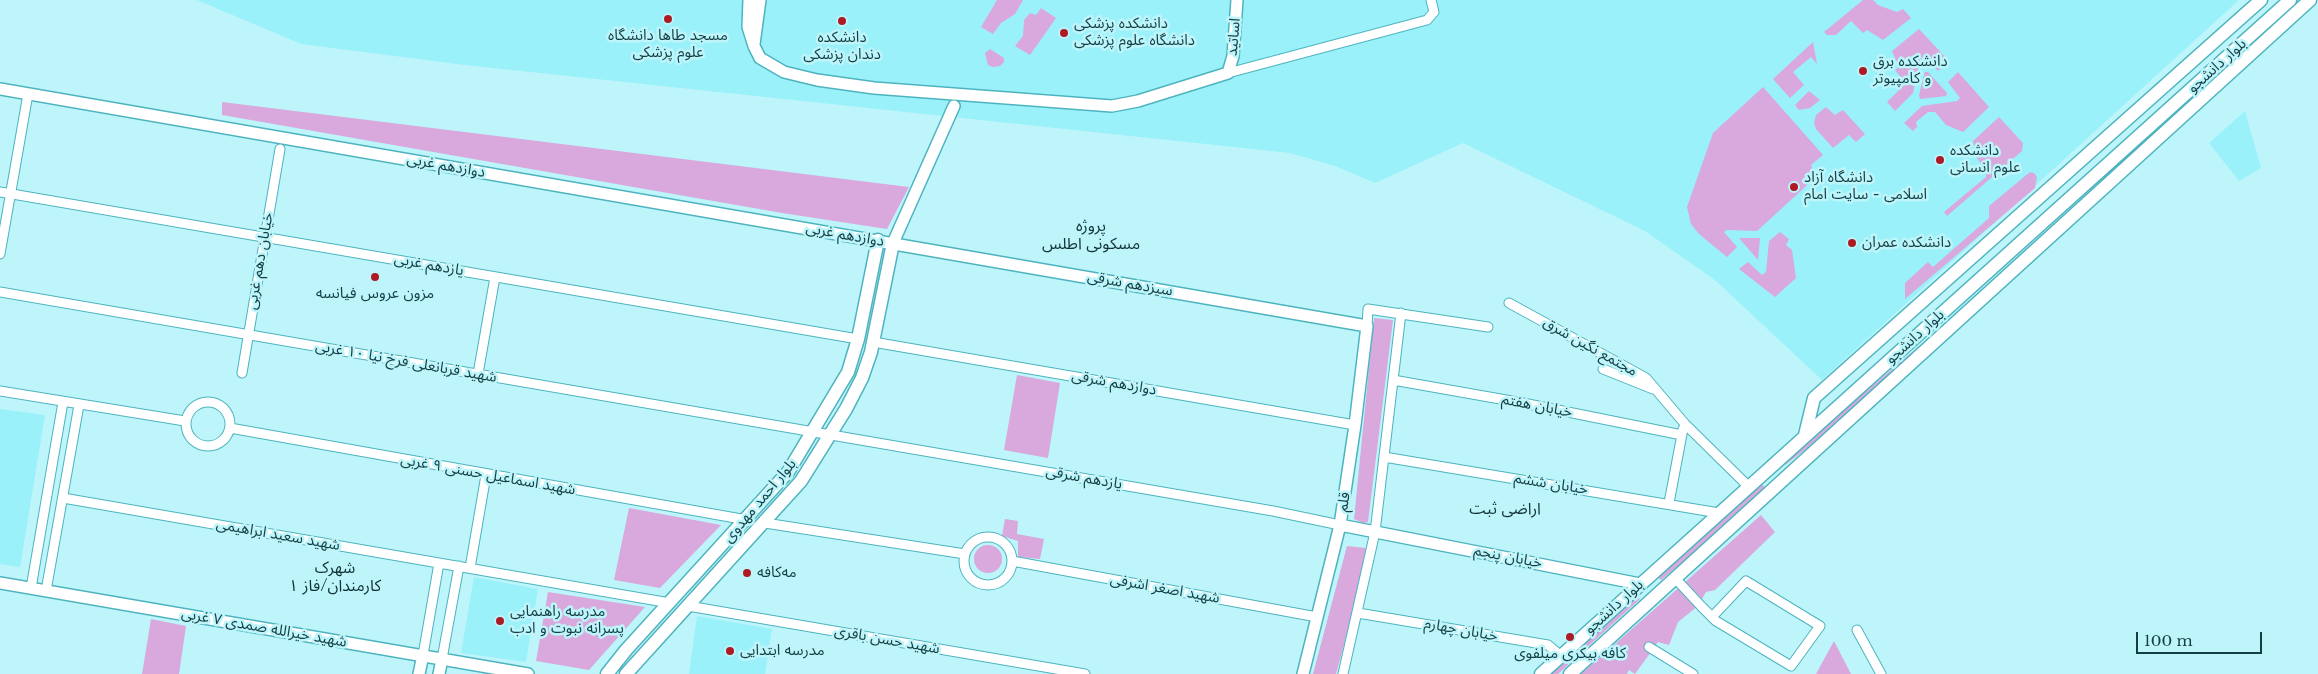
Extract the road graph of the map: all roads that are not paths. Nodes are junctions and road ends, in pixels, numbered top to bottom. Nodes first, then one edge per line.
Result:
1 (749, 0) edge
2 (760, 0) edge
3 (1237, 0) edge
4 (1431, 0) edge
5 (2261, 0) edge
6 (2290, 0) edge
7 (2310, 0) edge
8 (754, 46) junction
9 (1228, 73) junction
10 (0, 89) edge
11 (28, 94) junction
12 (954, 106) dead end
13 (280, 149) dead end
14 (0, 192) edge
15 (11, 193) junction
16 (264, 237) junction
17 (878, 240) junction
18 (893, 243) junction
19 (0, 254) edge
20 (495, 277) junction
21 (0, 292) edge
22 (1509, 303) dead end
23 (1401, 313) junction
24 (1367, 326) junction
25 (1488, 327) dead end
26 (248, 334) junction
27 (858, 339) junction
28 (873, 342) junction
29 (1603, 369) dead end
30 (242, 373) dead end
31 (478, 374) junction
32 (1393, 380) junction
33 (1656, 390) junction
34 (0, 391) edge
35 (63, 402) junction
36 (79, 405) junction
37 (185, 421) junction
38 (1685, 424) junction
39 (1356, 425) junction
40 (230, 428) junction
41 (812, 432) junction
42 (828, 434) junction
43 (1682, 435) junction
44 (1805, 435) junction
45 (1384, 458) junction
46 (1771, 465) junction
47 (486, 475) junction
48 (1784, 479) junction
49 (1748, 486) junction
50 (62, 498) junction
51 (1669, 503) junction
52 (1718, 513) junction
53 (747, 520) junction
54 (765, 523) junction
55 (1340, 525) junction
56 (1375, 532) junction
57 (965, 554) junction
58 (1012, 561) junction
59 (439, 563) junction
60 (459, 566) junction
61 (470, 568) junction
62 (1675, 578) junction
63 (0, 583) edge
64 (1640, 584) junction
65 (31, 588) junction
66 (46, 591) junction
67 (1654, 597) junction
68 (670, 603) junction
69 (688, 606) junction
70 (1358, 613) junction
71 (1317, 617) junction
72 (1712, 617) junction
73 (1857, 630) dead end
74 (1650, 647) dead end
75 (423, 655) junction
76 (1561, 656) junction
77 (442, 658) junction
78 (503, 672) edge
79 (420, 674) edge
80 (440, 674) edge
81 (528, 674) edge
82 (607, 674) edge
83 (626, 674) edge
84 (1085, 674) edge
85 (1303, 674) edge
86 (1344, 674) edge
87 (1541, 674) edge
88 (1570, 674) edge
89 (1693, 674) edge
90 (1881, 674) edge

1 - 8 street
2 - 8 street
3 - 9 street, اساتید
4 - 9 street
5 - 44 main road
6 - 44 main road, بلوار دانشجو
7 - 48 main road, بلوار دانشجو
8 - 9 street
10 - 11 street, دوازدهم غربی
11 - 15 street
11 - 17 street, دوازدهم غربی
12 - 18 street
13 - 16 street, خیابان دهم غربی
14 - 15 street, یازدهم غربی
15 - 16 street, یازدهم غربی
15 - 19 street
16 - 20 street, یازدهم غربی
16 - 26 street, خیابان دهم غربی
17 - 18 street, دوازدهم غربی
17 - 27 main road, بلوار احمد مهدوی
18 - 24 street, سیزدهم شرقی
18 - 28 main road, بلوار احمد مهدوی
20 - 27 street, یازدهم غربی
20 - 31 street
21 - 26 street, شهید قربانعلی فرخ نیا ۱۰ غربی
22 - 33 street, مجتمع نگین شرق
23 - 24 street
23 - 25 street
23 - 32 street
24 - 39 street, قلم
26 - 30 street, خیابان دهم غربی
26 - 31 street, شهید قربانعلی فرخ نیا ۱۰ غربی
27 - 41 main road, بلوار احمد مهدوی
28 - 39 street, دوازدهم شرقی
28 - 42 main road, بلوار احمد مهدوی
29 - 33 street
31 - 41 street, شهید قربانعلی فرخ نیا ۱۰ غربی
32 - 43 street, خیابان هفتم
32 - 45 street
33 - 38 street, مجتمع نگین شرق
34 - 35 street
35 - 36 street
35 - 65 street
36 - 37 street
36 - 50 street
37 - 40 street
37 - 40 street
38 - 43 street
38 - 49 street, مجتمع نگین شرق
39 - 55 street, قلم
40 - 47 street, شهید اسماعیل حسنی ۹ غربی
41 - 42 street, شهید قربانعلی فرخ نیا ۱۰ غربی
41 - 53 main road, بلوار احمد مهدوی
42 - 54 main road, بلوار احمد مهدوی
42 - 55 street, یازدهم شرقی
43 - 51 street
44 - 46 main road, بلوار دانشجو
45 - 51 street, خیابان ششم
45 - 56 street
46 - 48 main road
46 - 49 main road, بلوار دانشجو
47 - 53 street, شهید اسماعیل حسنی ۹ غربی
47 - 61 street
48 - 62 main road, بلوار دانشجو
49 - 52 main road, بلوار دانشجو
50 - 59 street, شهید سعید ابراهیمی
50 - 66 street
51 - 52 street, خیابان ششم
52 - 64 main road, بلوار دانشجو
53 - 68 main road, بلوار احمد مهدوی
54 - 57 street
54 - 69 main road, بلوار احمد مهدوی
55 - 56 street, خیابان پنجم
55 - 71 street, قلم
56 - 64 street, خیابان پنجم
56 - 70 street
57 - 58 street
57 - 58 street
58 - 71 street, شهید اصغر اشرفی
59 - 60 street, شهید سعید ابراهیمی
59 - 75 street
60 - 61 street, شهید سعید ابراهیمی
60 - 77 street
61 - 68 street, شهید سعید ابراهیمی
62 - 67 main road, بلوار دانشجو
62 - 72 street
63 - 65 street, شهید خیرالله صمدی ۷ غربی
64 - 67 main road
64 - 76 main road, بلوار دانشجو
65 - 66 street, شهید خیرالله صمدی ۷ غربی
66 - 75 street, شهید خیرالله صمدی ۷ غربی
67 - 88 main road, بلوار دانشجو
68 - 82 main road, بلوار احمد مهدوی
69 - 83 main road, بلوار احمد مهدوی
69 - 84 street, شهید حسن باقری
70 - 76 street, خیابان چهارم
70 - 86 street
71 - 85 street, قلم
72 - 72 street
73 - 90 street
74 - 89 street
75 - 77 street, شهید خیرالله صمدی ۷ غربی
75 - 79 street
76 - 87 main road, بلوار دانشجو
77 - 78 street, شهید خیرالله صمدی ۷ غربی
77 - 80 street
78 - 81 street, شهید خیرالله صمدی ۷ غربی

